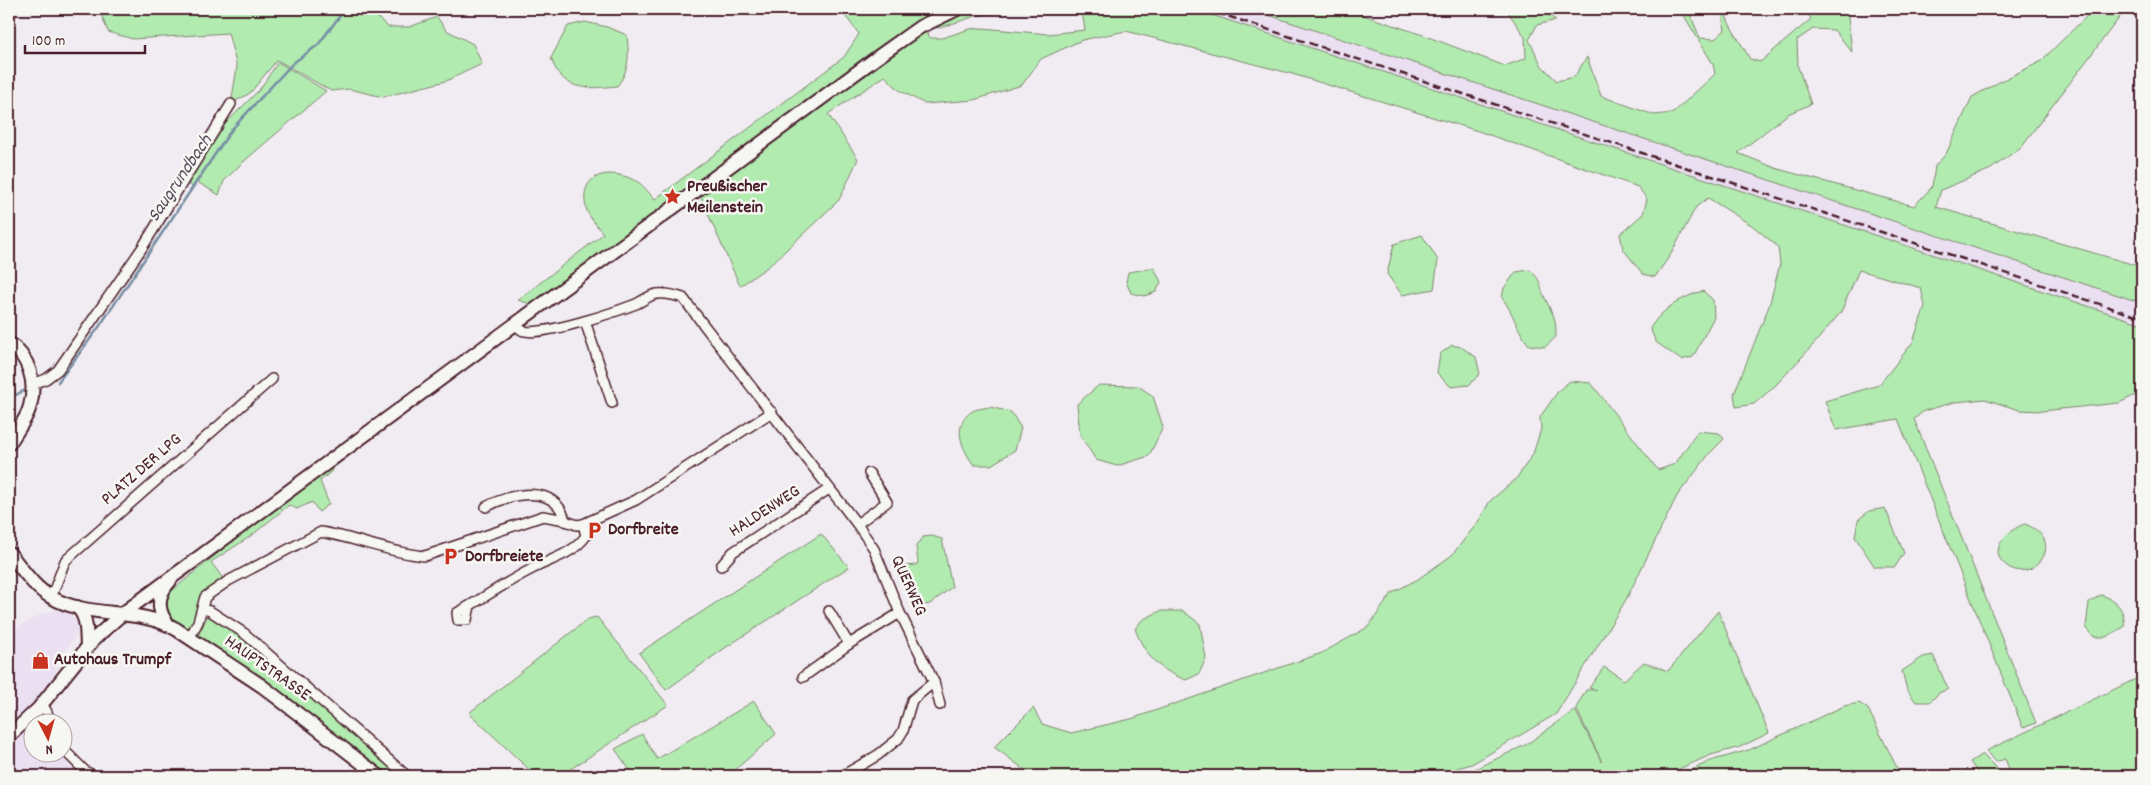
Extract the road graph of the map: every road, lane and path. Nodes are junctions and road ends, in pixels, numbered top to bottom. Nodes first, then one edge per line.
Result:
1 (957, 9) edge
2 (231, 104) dead end
3 (585, 321) junction
4 (515, 324) junction
5 (9, 343) edge
6 (272, 379) dead end
7 (33, 384) junction
8 (612, 403) dead end
9 (772, 412) junction
10 (9, 444) edge
11 (869, 473) dead end
12 (830, 489) junction
13 (486, 507) dead end
14 (565, 520) junction
15 (583, 524) junction
16 (857, 524) junction
17 (9, 553) edge
18 (721, 566) dead end
19 (180, 571) junction
20 (51, 598) junction
21 (470, 606) dead end
22 (77, 607) junction
23 (202, 609) junction
24 (829, 611) dead end
25 (900, 613) junction
26 (122, 614) junction
27 (167, 623) junction
28 (190, 637) junction
29 (849, 644) junction
30 (87, 646) junction
31 (803, 677) dead end
32 (934, 682) junction
33 (45, 701) junction
34 (940, 705) dead end
35 (46, 712) edge
36 (9, 736) edge
37 (72, 758) edge
38 (95, 776) edge
39 (379, 776) edge
40 (406, 776) edge
41 (842, 776) edge

1 - 4 main road
2 - 7 street
3 - 4 street
3 - 8 street
3 - 9 street
4 - 19 main road
5 - 7 main road
6 - 20 street, PLATZ DER LPG
7 - 10 main road
9 - 12 street
9 - 15 street
11 - 16 street
12 - 16 street, QUERWEG
12 - 18 street, HALDENWEG
13 - 14 street
14 - 15 street
14 - 23 street
15 - 21 street
16 - 25 street, QUERWEG
17 - 20 main road
19 - 26 main road
19 - 27 main road
20 - 22 main road
22 - 26 main road
22 - 30 main road
23 - 28 street
23 - 40 street, HAUPTSTRASSE
24 - 29 street
25 - 29 street
25 - 32 street, QUERWEG
26 - 27 main road, HAUPTSTRASSE
26 - 30 main road
27 - 28 main road, HAUPTSTRASSE
28 - 39 main road, HAUPTSTRASSE
29 - 31 street
30 - 33 main road
32 - 34 street, QUERWEG
32 - 41 street
33 - 35 street
33 - 36 main road
37 - 38 street

